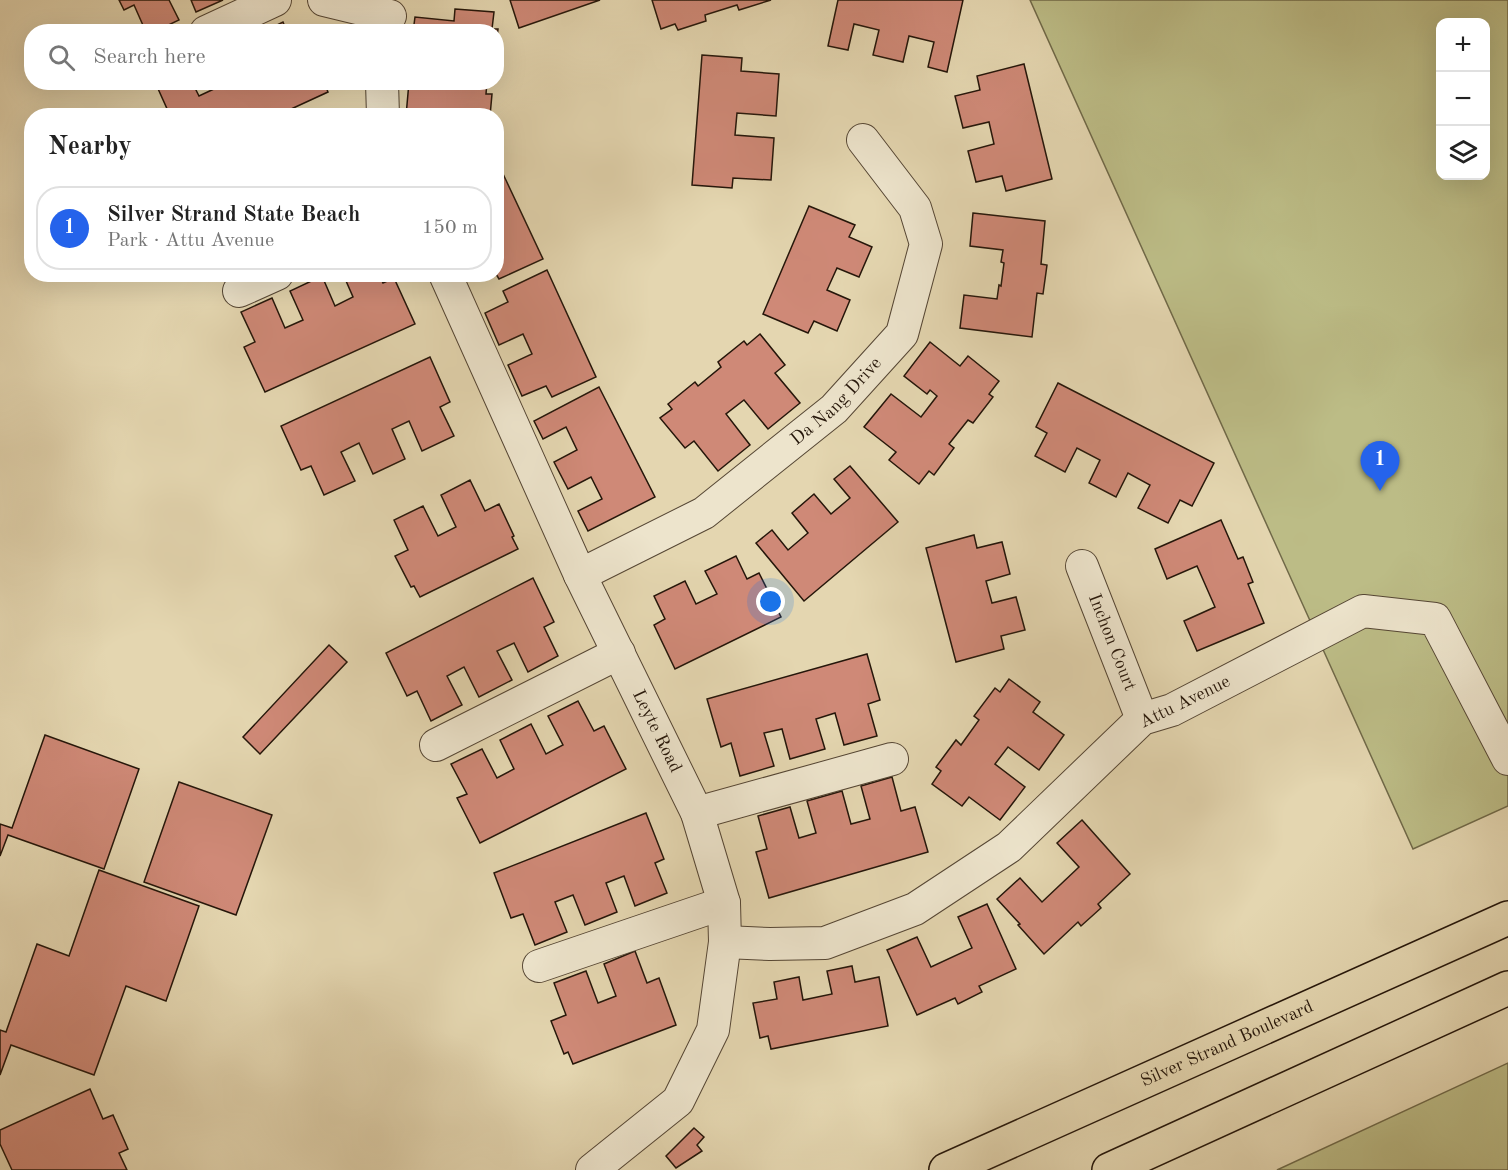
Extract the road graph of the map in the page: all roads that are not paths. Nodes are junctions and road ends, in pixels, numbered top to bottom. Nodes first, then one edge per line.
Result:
1 (275, 0) edge
2 (324, 0) edge
3 (391, 16) edge
4 (224, 24) edge
5 (382, 90) edge
6 (383, 108) edge
7 (863, 140) dead end
8 (259, 282) edge
9 (449, 282) edge
10 (239, 291) dead end
11 (1082, 566) dead end
12 (580, 575) junction
13 (619, 653) junction
14 (1142, 719) junction
15 (436, 745) dead end
16 (892, 759) dead end
17 (1508, 759) edge
18 (697, 813) junction
19 (724, 903) junction
20 (1508, 918) edge
21 (725, 942) junction
22 (540, 966) dead end
23 (1508, 988) edge
24 (592, 1170) edge
25 (946, 1170) edge
26 (1109, 1170) edge

1 - 4 street
2 - 3 street
5 - 6 street
7 - 12 street, Da Nang Drive
8 - 10 street
9 - 12 street, Leyte Road
11 - 14 street, Inchon Court
12 - 13 street, Leyte Road
13 - 15 street
13 - 18 street, Leyte Road
14 - 17 street, Attu Avenue
14 - 21 street, Attu Avenue
16 - 18 street
18 - 19 street, Leyte Road
19 - 21 street, Leyte Road
19 - 22 street
20 - 25 highway, Silver Strand Boulevard
21 - 24 street, Leyte Road
23 - 26 highway

